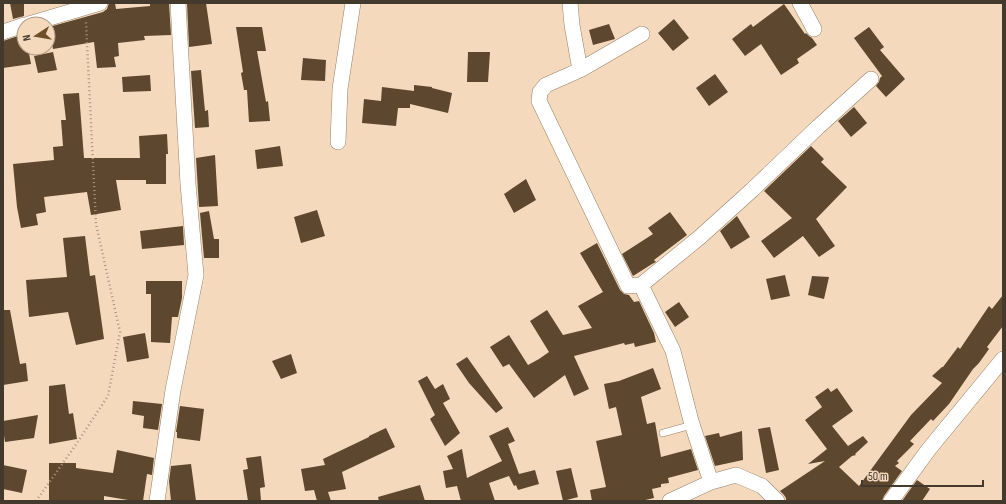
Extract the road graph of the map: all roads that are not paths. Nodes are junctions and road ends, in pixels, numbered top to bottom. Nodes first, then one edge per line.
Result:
1 (100, 3) edge
2 (178, 3) edge
3 (353, 3) edge
4 (570, 3) edge
5 (800, 3) edge
6 (56, 16) edge
7 (16, 28) edge
8 (814, 29) dead end
9 (3, 32) edge
10 (642, 34) dead end
11 (580, 70) junction
12 (871, 79) dead end
13 (338, 142) dead end
14 (641, 285) junction
15 (1003, 359) edge
16 (692, 425) junction
17 (663, 433) dead end
18 (710, 482) junction
19 (157, 501) edge
20 (670, 501) edge
21 (777, 501) edge
22 (891, 501) edge

1 - 6 street
2 - 19 street
3 - 13 street
4 - 11 street
5 - 8 street
7 - 9 street
10 - 11 street
11 - 14 street
12 - 14 street
14 - 16 street
15 - 22 street
16 - 17 lane
16 - 18 street
18 - 20 street
18 - 21 street

